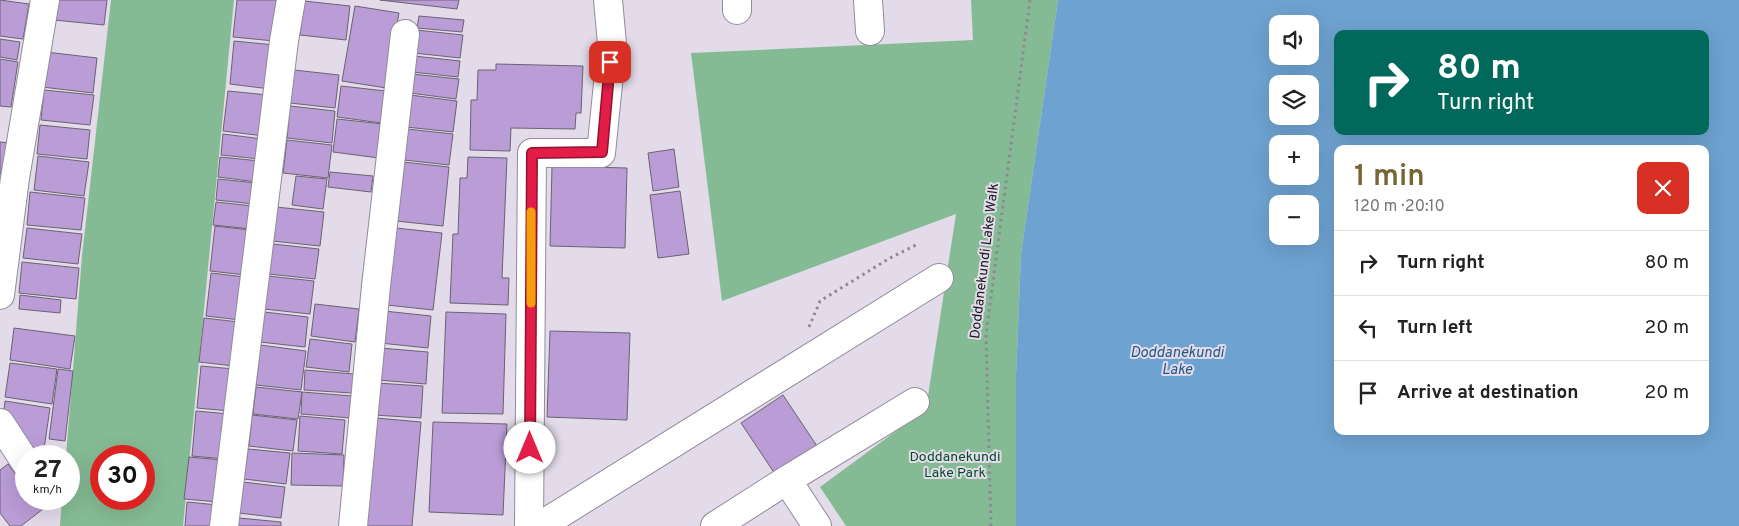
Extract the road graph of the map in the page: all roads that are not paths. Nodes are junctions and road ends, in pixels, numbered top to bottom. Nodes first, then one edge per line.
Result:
1 (44, 0) edge
2 (291, 0) edge
3 (608, 0) edge
4 (868, 0) edge
5 (870, 31) dead end
6 (405, 34) dead end
7 (939, 278) dead end
8 (0, 294) edge
9 (915, 402) dead end
10 (0, 423) edge
11 (15, 446) edge
12 (787, 480) junction
13 (224, 526) edge
14 (353, 526) edge
15 (529, 526) edge
16 (540, 526) edge
17 (716, 526) edge
18 (817, 526) edge

1 - 8 street
2 - 13 street
3 - 15 street
4 - 5 street
6 - 14 street
7 - 16 street
9 - 12 street
10 - 11 street
12 - 17 street
12 - 18 street

